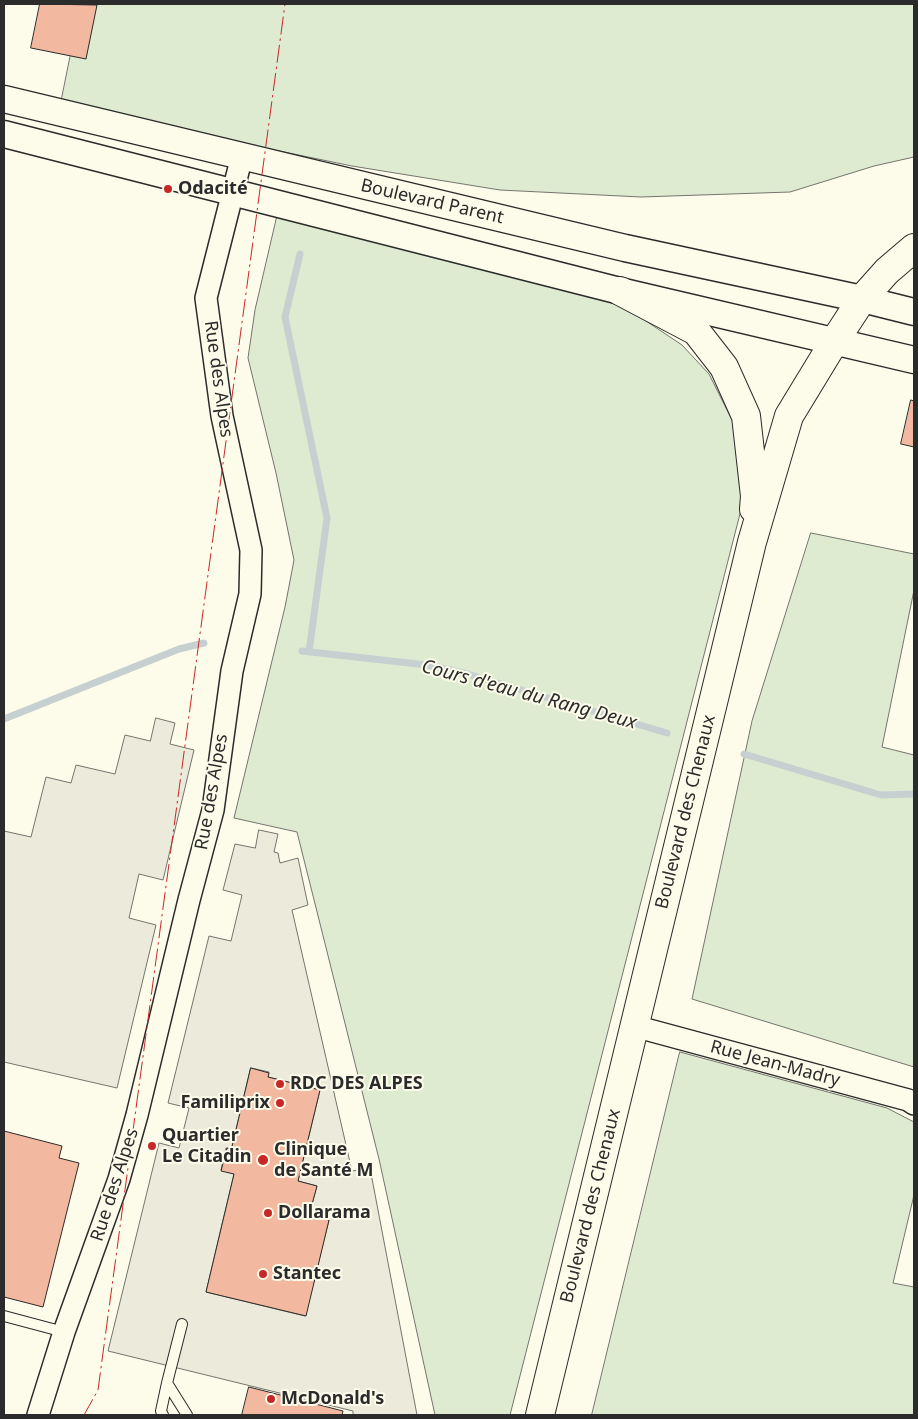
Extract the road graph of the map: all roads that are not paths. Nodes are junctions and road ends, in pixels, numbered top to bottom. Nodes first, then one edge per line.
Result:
1 (4, 99) edge
2 (4, 134) edge
3 (242, 156) junction
4 (233, 193) junction
5 (914, 248) edge
6 (620, 291) junction
7 (862, 298) junction
8 (914, 312) edge
9 (834, 342) junction
10 (914, 360) edge
11 (752, 542) junction
12 (634, 1026) junction
13 (914, 1104) edge
14 (4, 1316) edge
15 (182, 1324) dead end
16 (64, 1332) junction
17 (167, 1383) junction
18 (38, 1415) edge
19 (163, 1415) edge
20 (187, 1415) edge
21 (540, 1415) edge

1 - 3 street, Boulevard Parent
2 - 4 street
3 - 4 street, Rue des Alpes
3 - 7 street, Boulevard Parent
4 - 6 street
4 - 16 street, Rue des Alpes
5 - 7 main road, Boulevard des Chenaux
6 - 9 street
6 - 11 main road
7 - 8 street, Boulevard Parent
7 - 9 main road, Boulevard des Chenaux
9 - 10 street
9 - 11 main road, Boulevard des Chenaux
11 - 12 main road, Boulevard des Chenaux
12 - 13 street, Rue Jean-Madry
12 - 21 main road, Boulevard des Chenaux
14 - 16 lane
15 - 17 lane
16 - 18 street, Rue des Alpes
17 - 19 lane
17 - 20 lane

